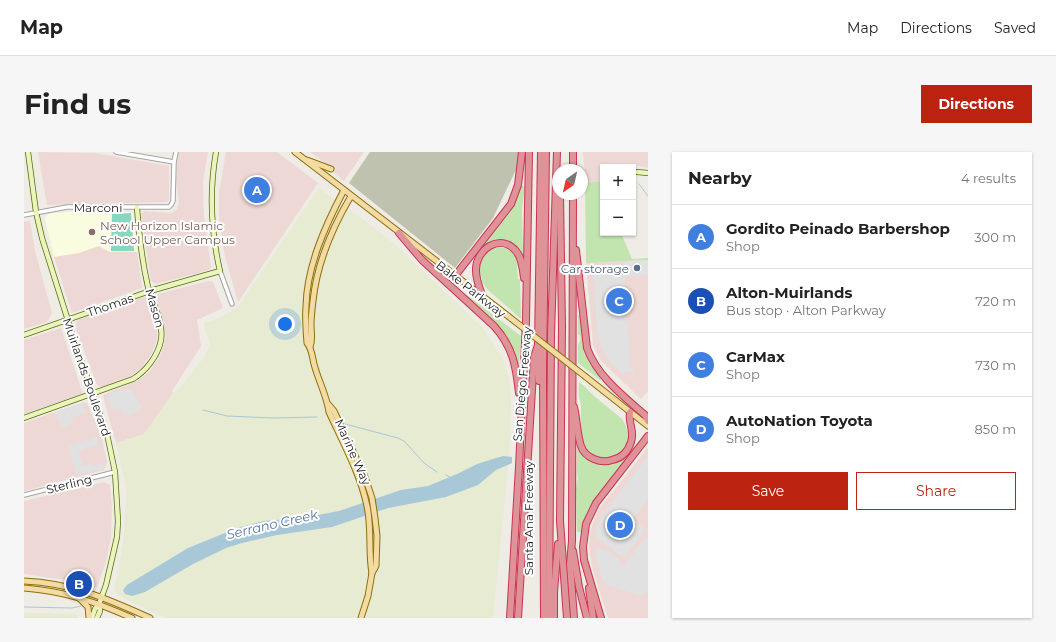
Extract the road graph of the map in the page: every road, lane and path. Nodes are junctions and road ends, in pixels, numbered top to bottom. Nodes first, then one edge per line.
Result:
1 (28, 152) edge
2 (116, 152) edge
3 (176, 152) edge
4 (216, 152) edge
5 (295, 152) edge
6 (522, 152) edge
7 (529, 152) edge
8 (541, 152) edge
9 (547, 152) edge
10 (557, 152) edge
11 (560, 152) edge
12 (573, 152) edge
13 (301, 157) junction
14 (174, 162) junction
15 (560, 164) edge
16 (573, 164) edge
17 (330, 169) dead end
18 (637, 172) dead end
19 (648, 173) edge
20 (344, 190) junction
21 (351, 196) junction
22 (560, 200) edge
23 (573, 200) edge
24 (137, 208) junction
25 (36, 212) junction
26 (24, 215) edge
27 (573, 227) junction
28 (399, 233) junction
29 (220, 271) junction
30 (455, 276) junction
31 (527, 290) junction
32 (150, 291) junction
33 (483, 298) junction
34 (232, 304) dead end
35 (68, 320) junction
36 (24, 335) edge
37 (538, 345) junction
38 (310, 347) junction
39 (93, 393) junction
40 (572, 396) junction
41 (521, 410) junction
42 (549, 410) junction
43 (630, 412) junction
44 (24, 418) edge
45 (648, 421) edge
46 (648, 426) edge
47 (648, 436) edge
48 (115, 472) junction
49 (24, 495) edge
50 (560, 521) junction
51 (572, 541) junction
52 (587, 574) junction
53 (24, 581) edge
54 (24, 588) edge
55 (77, 596) junction
56 (101, 597) junction
57 (99, 604) junction
58 (90, 618) edge
59 (97, 618) edge
60 (132, 618) edge
61 (150, 618) edge
62 (361, 618) edge
63 (510, 618) edge
64 (518, 618) edge
65 (540, 618) edge
66 (545, 618) edge
67 (549, 618) edge
68 (554, 618) edge
69 (566, 618) edge
70 (574, 618) edge
71 (587, 618) edge
72 (594, 618) edge
73 (601, 618) edge

1 - 25 street, Muirlands Boulevard
2 - 14 street
3 - 14 street
4 - 29 street
5 - 13 main road, Bake Parkway
6 - 30 highway
7 - 31 highway
8 - 37 highway, San Diego Freeway
9 - 42 highway
9 - 66 highway
10 - 42 highway
11 - 15 highway
12 - 16 highway
13 - 17 main road
13 - 20 main road, Bake Parkway
14 - 24 street, Marconi
18 - 19 street
20 - 21 main road, Bake Parkway
20 - 38 main road, Marine Way
21 - 28 main road, Bake Parkway
21 - 38 main road, Marine Way
22 - 50 highway
23 - 27 highway
24 - 25 street, Marconi
24 - 32 street, Mason
25 - 26 street, Marconi
25 - 35 street, Muirlands Boulevard
27 - 40 highway
27 - 45 highway
28 - 30 main road, Bake Parkway
28 - 41 highway
29 - 32 street, Thomas
29 - 34 street
30 - 33 main road, Bake Parkway
31 - 33 highway
31 - 41 highway
32 - 35 street, Thomas
32 - 39 street, Mason
33 - 43 main road, Bake Parkway, bridge
35 - 36 street, Thomas
35 - 39 street, Muirlands Boulevard
37 - 64 highway, San Diego Freeway
37 - 65 highway, Santa Ana Freeway
38 - 62 main road, Marine Way
39 - 44 street, Mason
39 - 48 street, Muirlands Boulevard
40 - 43 highway
40 - 51 highway
41 - 63 highway
42 - 66 highway
42 - 67 highway
43 - 46 main road, Bake Parkway
47 - 52 highway
48 - 49 street, Sterling
48 - 56 street, Muirlands Boulevard
50 - 68 highway
50 - 69 highway
51 - 70 highway
51 - 71 highway
52 - 72 highway
52 - 73 highway
53 - 56 main road
54 - 55 main road
55 - 57 main road
55 - 58 main road
56 - 57 street, Muirlands Boulevard
56 - 61 main road
57 - 58 street
57 - 59 street
57 - 60 main road

